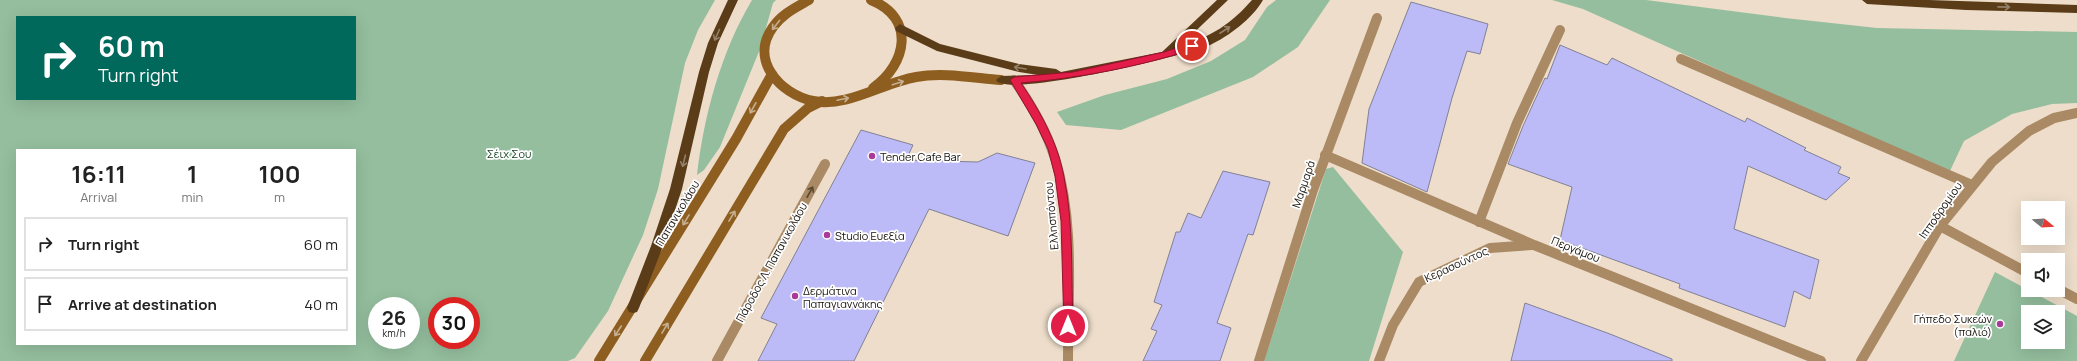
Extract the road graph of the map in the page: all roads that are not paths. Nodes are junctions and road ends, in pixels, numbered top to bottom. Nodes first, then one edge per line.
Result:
1 (733, 0) edge
2 (807, 0) edge
3 (871, 0) edge
4 (1223, 0) edge
5 (1258, 0) edge
6 (1867, 0) edge
7 (886, 4) edge
8 (2077, 9) edge
9 (1377, 18) dead end
10 (900, 28) junction
11 (1560, 30) dead end
12 (1164, 55) junction
13 (1681, 59) dead end
14 (772, 74) junction
15 (1073, 75) junction
16 (1001, 80) joint
17 (1014, 80) junction
18 (861, 95) junction
19 (824, 100) junction
20 (2077, 113) edge
21 (1325, 155) junction
22 (825, 164) dead end
23 (1972, 185) junction
24 (1479, 222) junction
25 (1940, 226) junction
26 (1534, 245) junction
27 (2021, 269) edge
28 (2065, 293) edge
29 (2077, 299) edge
30 (633, 308) junction
31 (599, 361) edge
32 (645, 361) edge
33 (717, 361) edge
34 (1068, 361) edge
35 (1259, 361) edge
36 (1379, 361) edge
37 (1821, 361) edge
38 (1861, 361) edge

1 -> 30 highway
2 -> 14 main road
3 - 7 main road
4 - 12 highway
12 -> 5 highway
6 -> 8 highway
7 - 10 main road
9 - 21 street, Μαρμαρά
15 -> 10 highway
10 - 18 main road
11 - 24 street
12 - 15 highway
13 - 23 street
14 - 19 main road
14 -> 30 main road, Παπανικολάου
15 - 17 highway
16 - 17 highway
18 -> 16 main road
17 - 34 street, Ελλησπόντου
19 -> 18 main road
32 -> 19 main road
20 - 23 street, Ιπποδρομίου
21 - 24 street, Περγάμου
21 - 35 street, Μαρμαρά
33 -> 22 street, Πάροδος Λ. Παπανικολάου
23 - 25 street, Ιπποδρομίου
24 - 26 street, Περγάμου
25 - 27 street
25 - 38 street, Ιπποδρομίου
26 - 36 street, Κερασούντος
26 - 37 street, Περγάμου
28 - 29 street
30 -> 31 main road, Παπανικολάου

